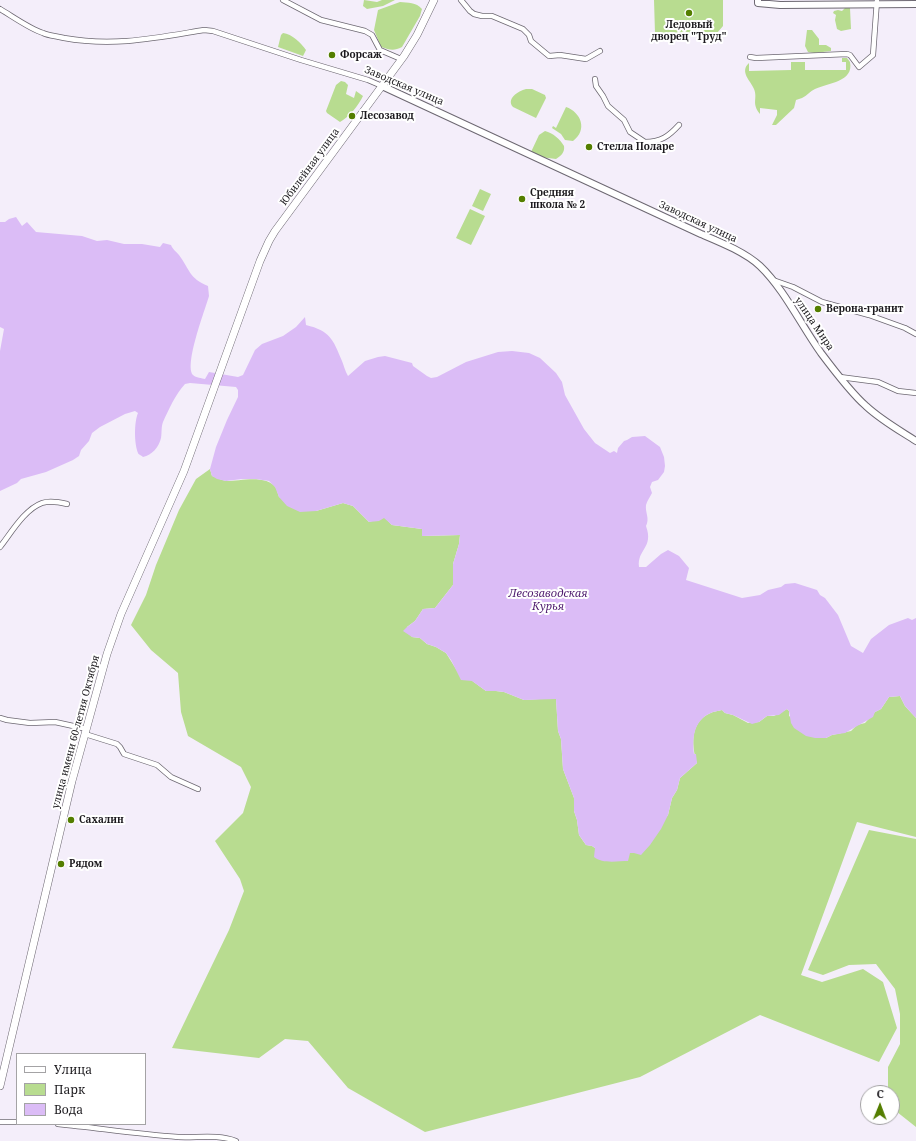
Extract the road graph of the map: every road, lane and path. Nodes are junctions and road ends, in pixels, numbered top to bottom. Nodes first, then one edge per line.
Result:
1 (283, 0) edge
2 (434, 0) edge
3 (462, 0) edge
4 (758, 0) edge
5 (876, 2) edge
6 (916, 4) edge
7 (0, 9) edge
8 (600, 51) dead end
9 (750, 57) dead end
10 (402, 59) junction
11 (595, 79) dead end
12 (382, 86) junction
13 (679, 125) dead end
14 (773, 280) junction
15 (916, 334) edge
16 (840, 377) junction
17 (916, 393) edge
18 (212, 396) joint
19 (916, 441) edge
20 (67, 504) dead end
21 (0, 547) edge
22 (0, 718) edge
23 (86, 731) junction
24 (198, 789) dead end
25 (0, 1086) edge
26 (0, 1122) edge
27 (16, 1122) edge
28 (66, 1125) edge
29 (236, 1141) edge

1 - 10 street
2 - 10 main road, Юбилейная улица
3 - 8 street
4 - 5 street
5 - 6 street
5 - 9 street
7 - 12 street, Заводская улица
10 - 12 main road, Юбилейная улица
11 - 13 street
12 - 14 street, Заводская улица
12 - 18 main road, Юбилейная улица
14 - 15 street
14 - 16 street, улица Мира
16 - 17 street
16 - 19 street, улица Мира
18 - 23 main road, улица имени 60-летия Октября
20 - 21 street
22 - 23 street
23 - 24 street
23 - 25 main road, улица имени 60-летия Октября
26 - 27 street
28 - 29 street

